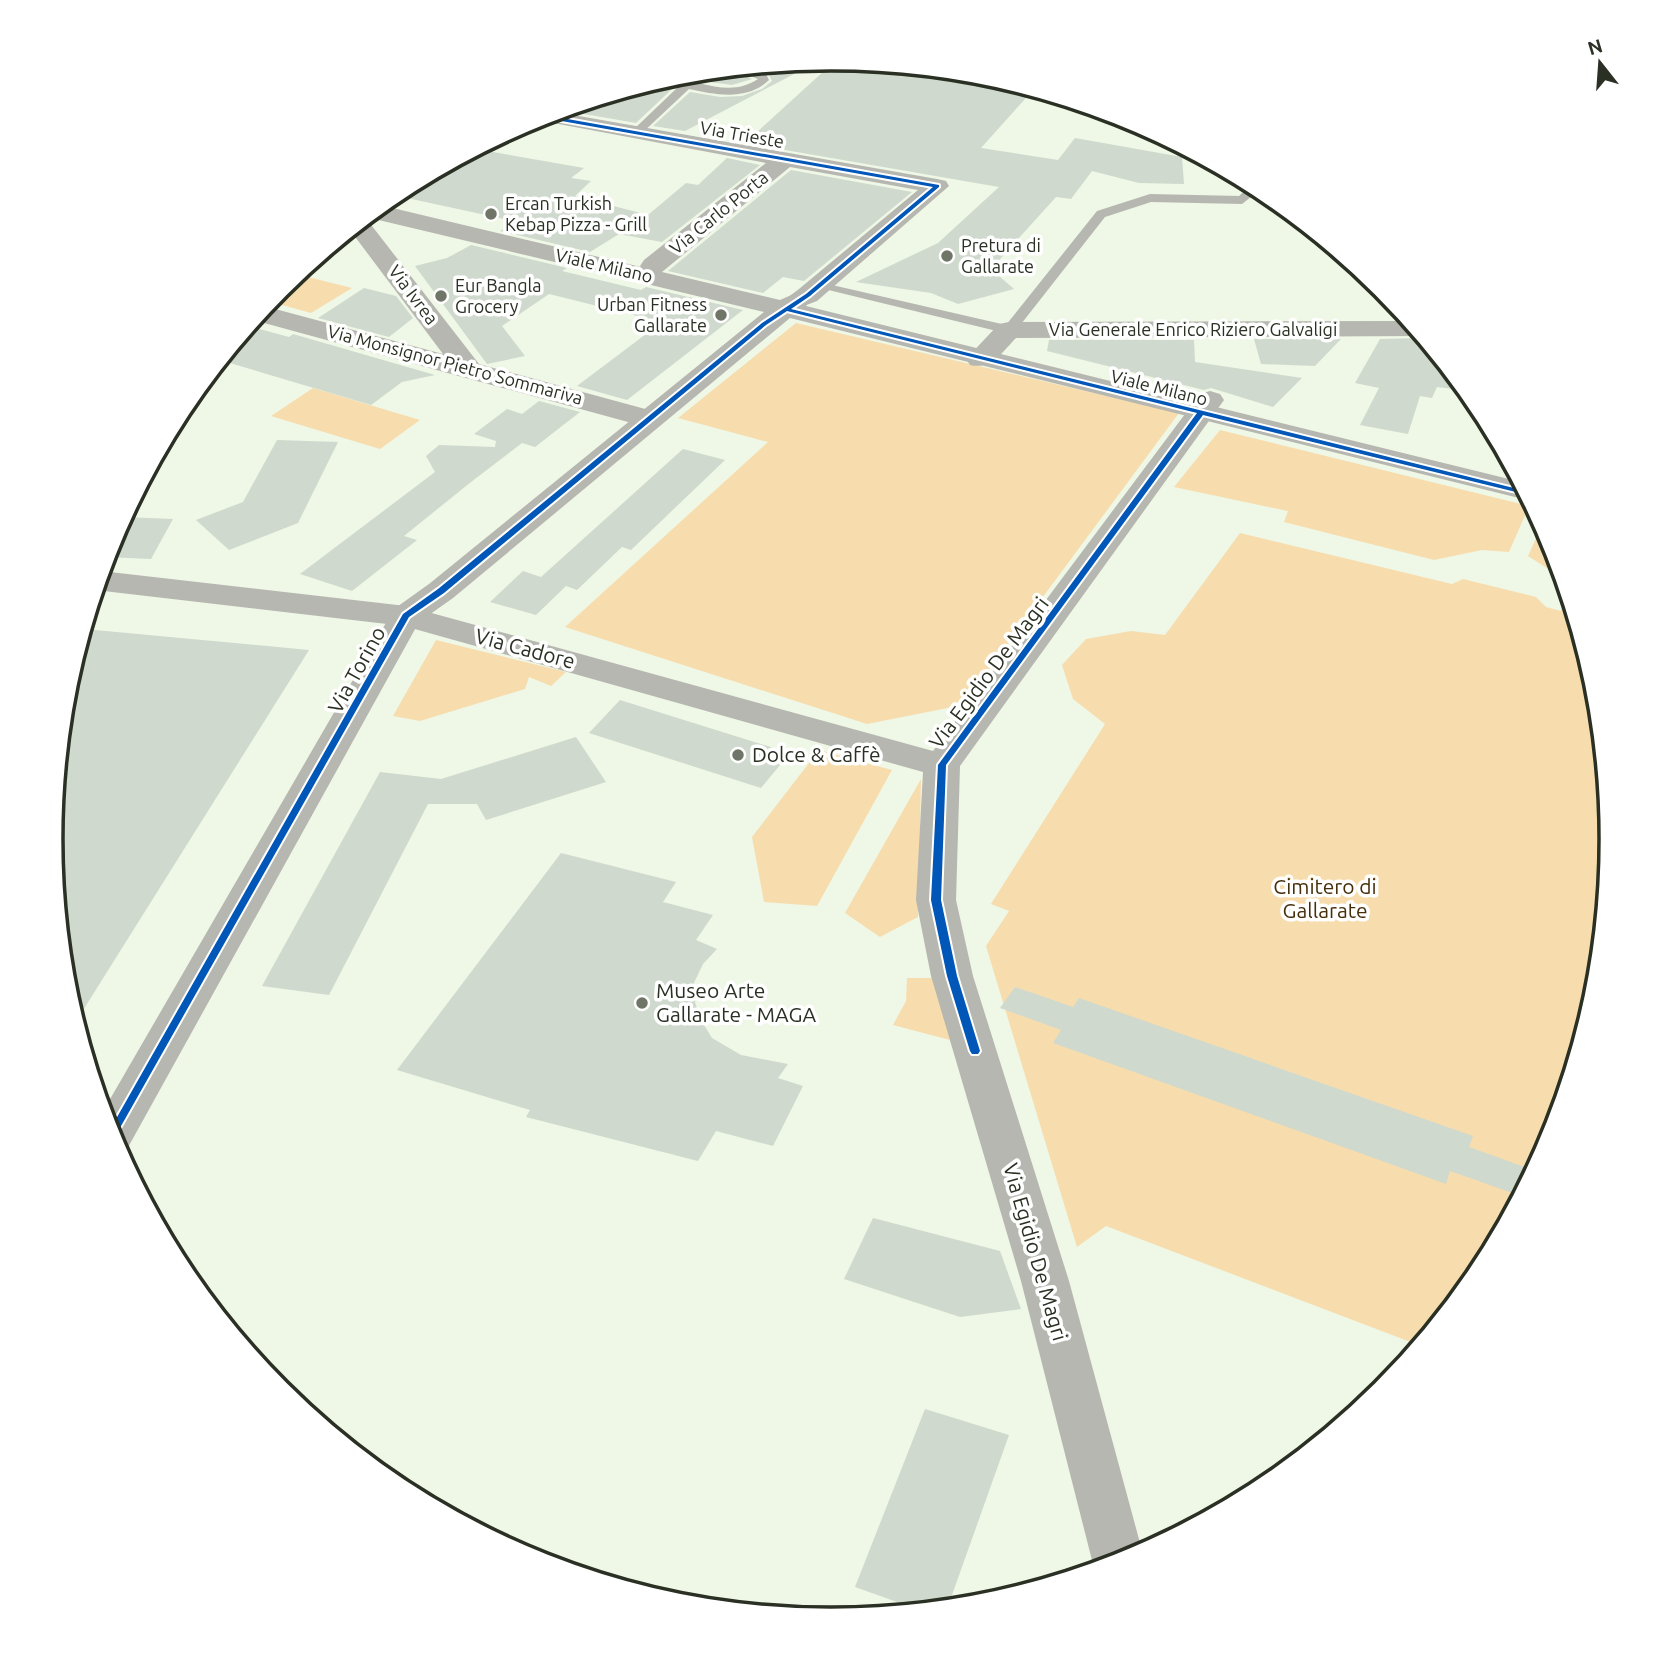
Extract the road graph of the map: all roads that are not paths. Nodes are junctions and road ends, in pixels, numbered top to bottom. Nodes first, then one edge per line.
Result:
1 (761, 75) edge
2 (687, 85) joint
3 (564, 120) edge
4 (637, 132) junction
5 (785, 159) junction
6 (937, 186) joint
7 (1248, 195) edge
8 (397, 206) edge
9 (387, 214) edge
10 (364, 230) edge
11 (653, 266) junction
12 (800, 299) junction
13 (270, 316) edge
14 (1406, 329) edge
15 (994, 345) junction
16 (467, 367) junction
17 (1205, 407) junction
18 (650, 419) junction
19 (1505, 472) edge
20 (1516, 490) edge
21 (108, 582) edge
22 (406, 616) junction
23 (942, 765) junction
24 (118, 1125) edge
25 (1116, 1554) edge

1 - 2 lane
2 - 4 lane
3 - 4 street, Via Trieste
4 - 5 street, Via Trieste
5 - 6 street, Via Trieste
5 - 11 street, Via Carlo Porta
6 - 12 street, Via Torino
7 - 15 lane
8 - 11 street, Viale Milano
9 - 12 street, Viale Milano
10 - 16 street, Via Ivrea
11 - 12 street, Viale Milano
12 - 15 street, Viale Milano
12 - 18 street, Via Torino
13 - 16 street, Via Monsignor Pietro Sommariva
14 - 15 street, Via Generale Enrico Riziero Galvaligi
15 - 17 street, Viale Milano
16 - 18 street, Via Monsignor Pietro Sommariva
17 - 19 street, Viale Milano
17 - 20 street, Viale Milano
17 - 23 street, Via Egidio De Magri
18 - 22 street, Via Torino
21 - 22 street, Via Cadore
22 - 23 street, Via Cadore
22 - 24 street, Via Torino
23 - 25 street, Via Egidio De Magri

